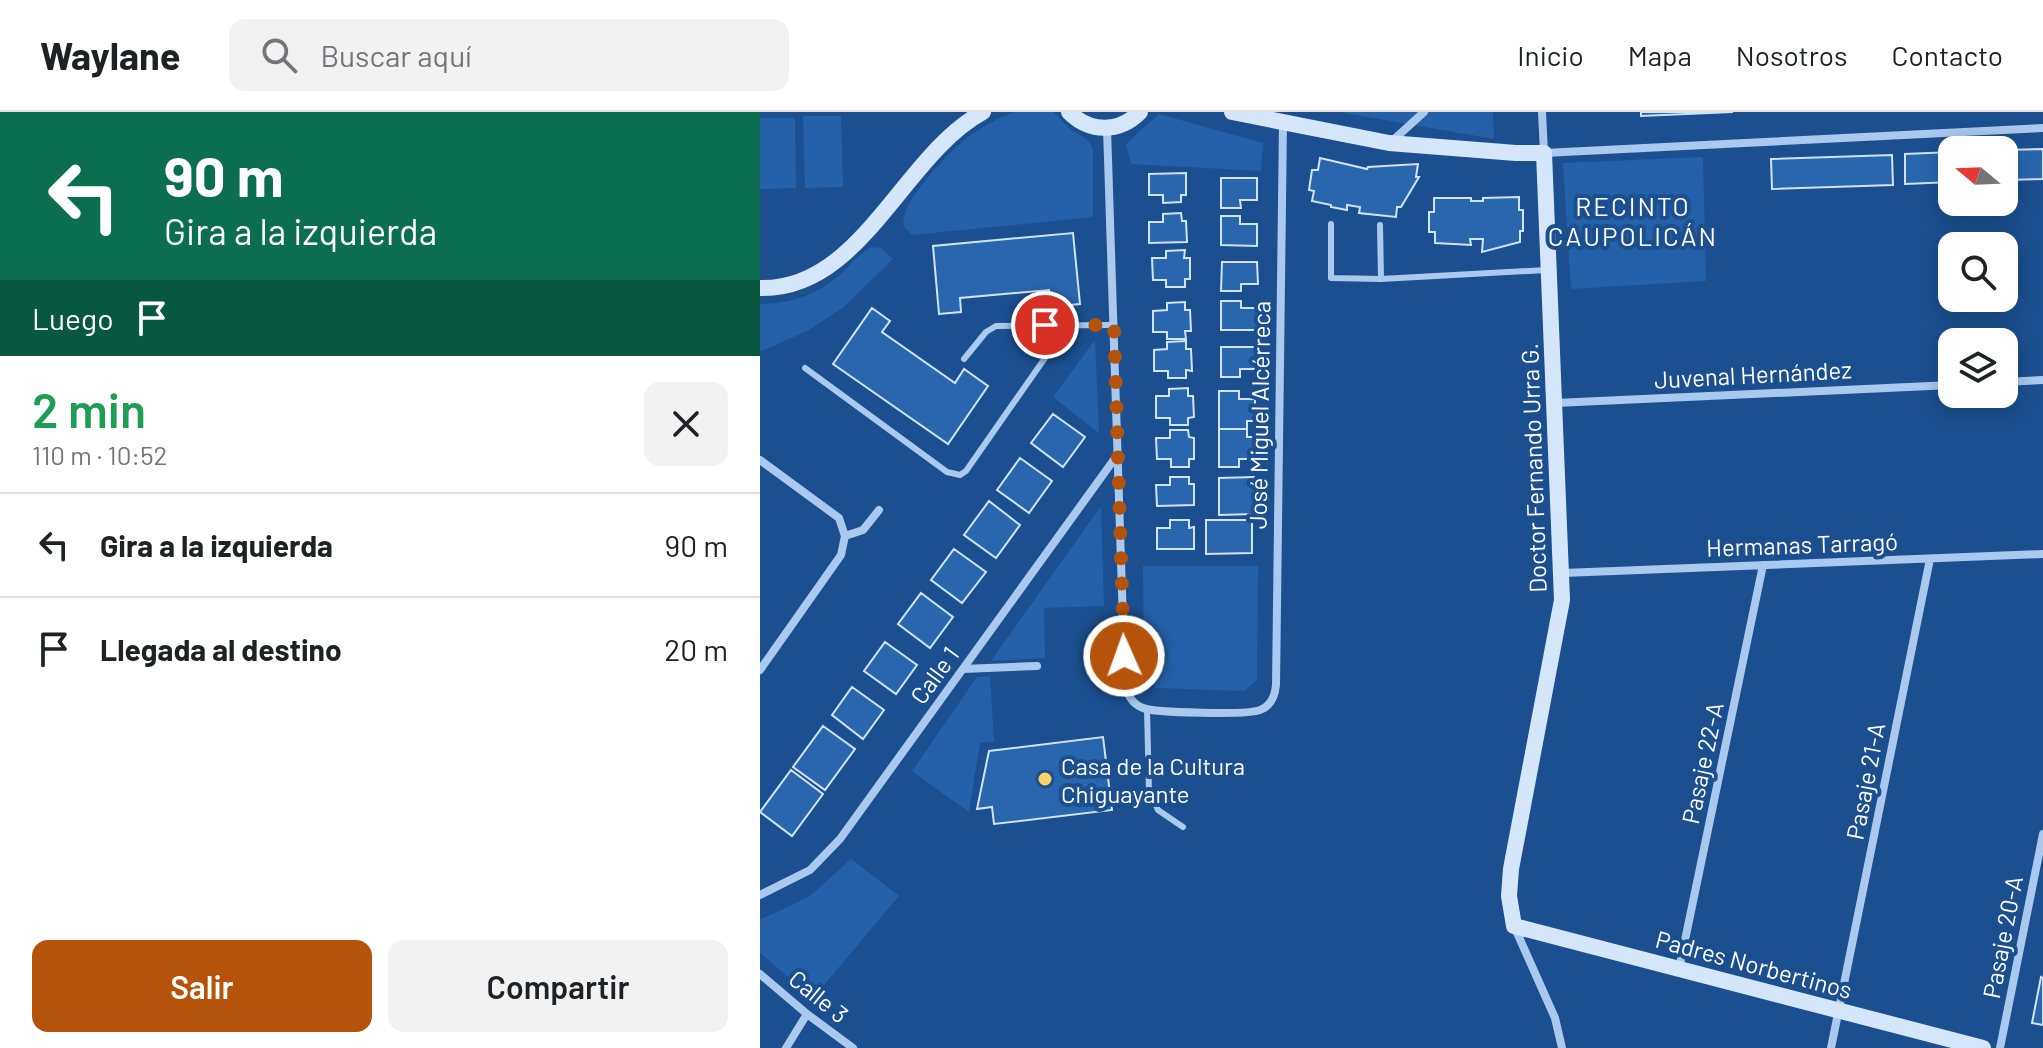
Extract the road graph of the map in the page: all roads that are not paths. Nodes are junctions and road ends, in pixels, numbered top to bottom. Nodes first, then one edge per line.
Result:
1 (983, 112) edge
2 (1069, 112) edge
3 (1140, 112) edge
4 (1232, 112) edge
5 (1424, 112) edge
6 (1542, 112) edge
7 (1283, 122) junction
8 (1107, 128) junction
9 (2043, 128) edge
10 (1389, 143) junction
11 (1544, 153) junction
12 (1331, 224) dead end
13 (1380, 225) dead end
14 (1549, 270) junction
15 (1381, 279) junction
16 (760, 288) edge
17 (1068, 325) junction
18 (1114, 325) junction
19 (964, 359) dead end
20 (805, 368) dead end
21 (2043, 380) edge
22 (2018, 381) edge
23 (1938, 386) edge
24 (1555, 403) junction
25 (1119, 453) junction
26 (760, 460) edge
27 (879, 510) dead end
28 (845, 536) junction
29 (2043, 554) edge
30 (1930, 559) junction
31 (1763, 565) junction
32 (1563, 573) junction
33 (1037, 666) dead end
34 (963, 669) junction
35 (760, 670) edge
36 (1147, 710) junction
37 (1183, 827) dead end
38 (2043, 834) edge
39 (760, 895) edge
40 (1514, 926) junction
41 (1679, 969) junction
42 (760, 974) edge
43 (1840, 1011) junction
44 (807, 1014) junction
45 (786, 1048) edge
46 (853, 1048) edge
47 (1562, 1048) edge
48 (1831, 1048) edge
49 (1983, 1048) edge
50 (2000, 1048) edge

1 - 16 street
2 - 8 street
3 - 8 street
4 - 7 street
5 - 10 street
6 - 11 street, Doctor Fernando Urra G.
7 - 10 street
7 - 36 street, José Miguel Alcérreca
8 - 18 street
9 - 11 street
10 - 11 street
11 - 14 street, Doctor Fernando Urra G.
12 - 15 lane
13 - 15 lane
14 - 15 lane
14 - 24 street, Doctor Fernando Urra G.
17 - 18 lane
17 - 19 lane
17 - 20 lane
18 - 25 street
21 - 22 street
23 - 24 street, Juvenal Hernández
24 - 32 street, Doctor Fernando Urra G.
25 - 34 street, Calle 1
25 - 36 street
26 - 28 street
27 - 28 street
28 - 35 street
29 - 30 street, Hermanas Tarragó
30 - 31 street, Hermanas Tarragó
30 - 43 street, Pasaje 21-A
31 - 32 street, Hermanas Tarragó
31 - 41 street, Pasaje 22-A
32 - 40 street, Doctor Fernando Urra G.
33 - 34 street
34 - 39 street, Calle 1
36 - 37 lane
38 - 50 street, Pasaje 20-A
40 - 41 street, Padres Norbertinos
40 - 47 street, Doctor Fernando Urra G.
41 - 43 street, Padres Norbertinos
42 - 44 street, Calle 3
43 - 48 street, Pasaje 21-A
43 - 49 street, Padres Norbertinos
44 - 45 street
44 - 46 street, Calle 3

